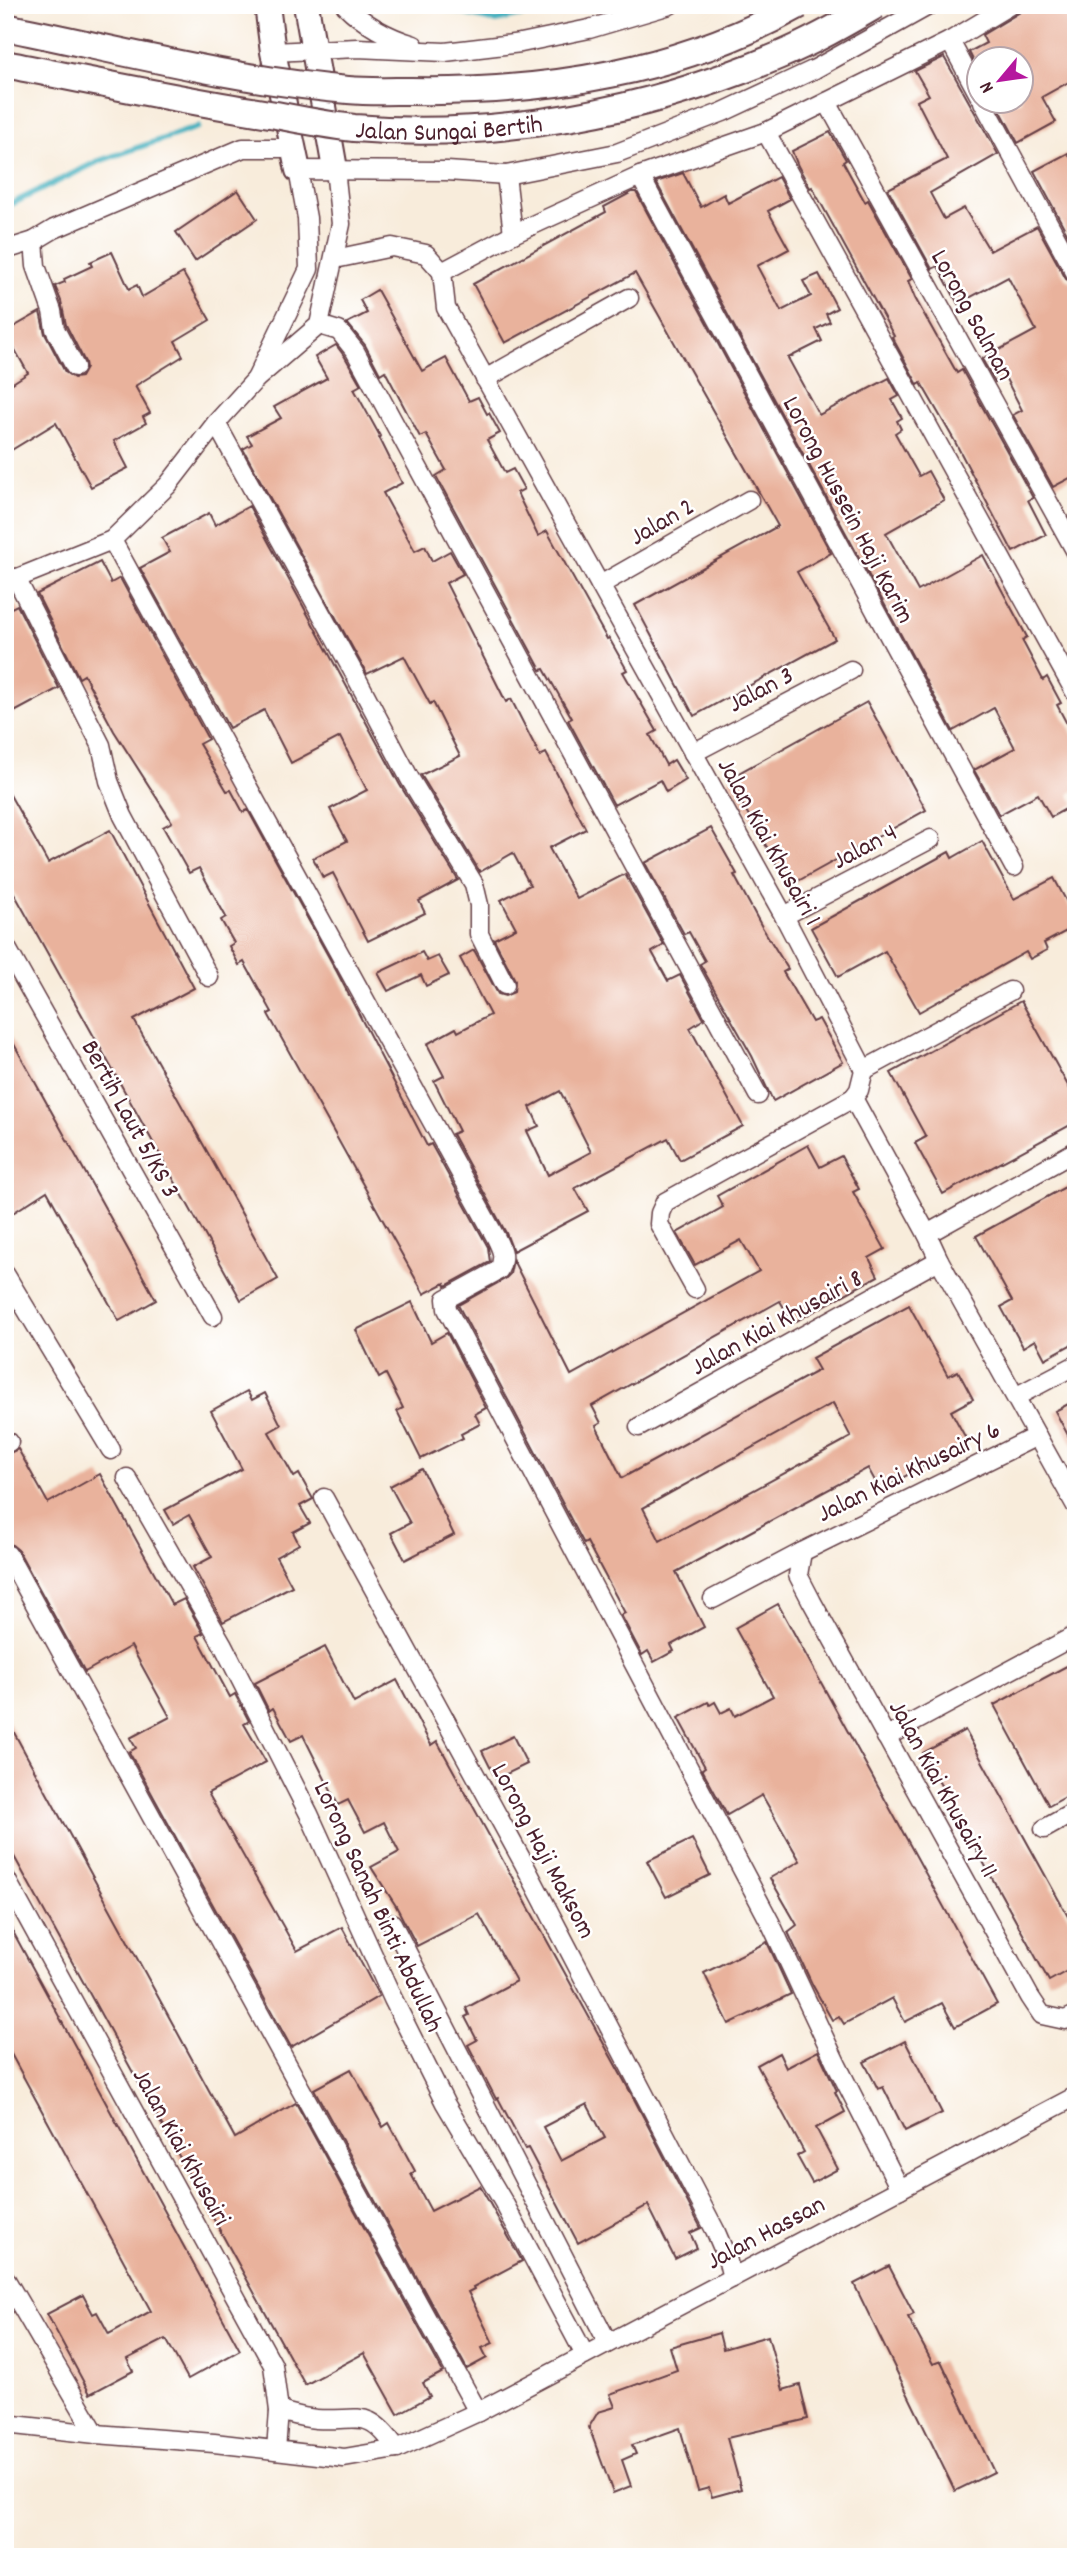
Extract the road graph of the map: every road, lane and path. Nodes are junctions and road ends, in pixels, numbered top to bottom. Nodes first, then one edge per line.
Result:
1 (267, 5) edge
2 (306, 5) edge
3 (345, 5) edge
4 (670, 5) edge
5 (799, 5) edge
6 (876, 5) edge
7 (930, 5) edge
8 (1010, 5) edge
9 (5, 27) edge
10 (950, 41) junction
11 (315, 51) junction
12 (273, 52) junction
13 (445, 52) junction
14 (5, 64) edge
15 (965, 69) edge
16 (827, 102) junction
17 (991, 116) edge
18 (766, 132) junction
19 (296, 159) junction
20 (335, 169) junction
21 (506, 175) junction
22 (640, 176) junction
23 (513, 234) junction
24 (34, 240) junction
25 (5, 250) edge
26 (335, 259) junction
27 (442, 272) junction
28 (1076, 274) edge
29 (629, 298) dead end
30 (320, 325) junction
31 (75, 367) dead end
32 (256, 379) junction
33 (485, 379) junction
34 (216, 424) junction
35 (749, 500) dead end
36 (112, 540) junction
37 (1076, 552) edge
38 (10, 581) edge
39 (600, 585) junction
40 (851, 670) dead end
41 (1076, 694) edge
42 (693, 753) junction
43 (932, 839) dead end
44 (1014, 867) dead end
45 (784, 916) junction
46 (5, 945) edge
47 (209, 977) dead end
48 (505, 985) dead end
49 (1010, 991) dead end
50 (864, 1070) junction
51 (758, 1095) dead end
52 (853, 1098) junction
53 (1076, 1151) edge
54 (927, 1234) junction
55 (939, 1260) junction
56 (8, 1283) edge
57 (695, 1289) dead end
58 (213, 1316) dead end
59 (1076, 1364) edge
60 (1017, 1396) junction
61 (639, 1427) dead end
62 (1037, 1436) junction
63 (111, 1450) dead end
64 (127, 1478) dead end
65 (324, 1498) dead end
66 (1076, 1506) edge
67 (802, 1552) junction
68 (8, 1555) dead end
69 (713, 1599) dead end
70 (1076, 1635) edge
71 (886, 1737) junction
72 (1076, 1811) edge
73 (1044, 1829) dead end
74 (5, 1877) edge
75 (392, 1923) dead end
76 (1076, 2015) edge
77 (1076, 2096) edge
78 (900, 2189) junction
79 (5, 2278) edge
80 (732, 2278) junction
81 (608, 2343) junction
82 (582, 2349) junction
83 (278, 2411) junction
84 (478, 2413) junction
85 (5, 2424) edge
86 (96, 2434) junction
87 (397, 2449) junction
88 (276, 2450) junction

1 - 12 main road
2 - 11 main road
3 - 13 street
4 - 13 street
5 - 9 main road, Jalan Sungai Bertih, bridge
6 - 14 main road, Jalan Sungai Bertih, bridge
7 - 21 street
8 - 10 street
10 - 15 street
10 - 16 street
11 - 12 street
11 - 13 street
11 - 20 main road
12 - 19 main road
16 - 18 street
16 - 37 street, Lorong Salman
17 - 28 street
18 - 22 street
18 - 41 street
19 - 20 street
19 - 24 street
19 - 32 street
20 - 21 street
20 - 26 street
21 - 23 street
22 - 23 street
22 - 44 street, Lorong Hussein Haji Karim
23 - 27 street
24 - 25 street
24 - 31 street
26 - 27 street
26 - 30 street
27 - 33 street, Jalan Kiai Khusairi 1
29 - 33 street
30 - 32 street
30 - 51 street
32 - 34 street
33 - 39 street, Jalan Kiai Khusairi 1
34 - 36 street
34 - 48 street
35 - 39 street, Jalan 2
36 - 38 street
36 - 78 street
38 - 47 street
39 - 42 street, Jalan Kiai Khusairi 1
40 - 42 street, Jalan 3
42 - 45 street, Jalan Kiai Khusairi 1
43 - 45 street, Jalan 4
45 - 50 street, Jalan Kiai Khusairi 1
46 - 58 street, Bertih Laut 5/KS 3
49 - 50 street
50 - 52 street
52 - 54 street
52 - 57 street
53 - 54 street
54 - 55 street
55 - 60 street
55 - 61 street, Jalan Kiai Khusairi 8
56 - 63 street
59 - 60 street
60 - 62 street
62 - 66 street
62 - 67 street, Jalan Kiai Khusairy 6
64 - 82 street, Lorong Sanah Binti Abdullah
65 - 80 street, Lorong Haji Maksom
67 - 69 street, Jalan Kiai Khusairy 6
67 - 71 street, Jalan Kiai Khusairy 11
68 - 84 street
70 - 71 street
71 - 76 street, Jalan Kiai Khusairy 11
72 - 73 street
74 - 83 street, Jalan Kiai Khusairi
75 - 81 street
77 - 78 street, Jalan Hassan
78 - 80 street, Jalan Hassan
79 - 86 street
80 - 81 street, Jalan Hassan
81 - 82 street, Jalan Hassan
82 - 84 street, Jalan Hassan
83 - 87 street
83 - 88 street, Jalan Kiai Khusairi
84 - 87 street, Jalan Hassan
85 - 86 street, Jalan Hassan
86 - 88 street, Jalan Hassan
87 - 88 street, Jalan Hassan

